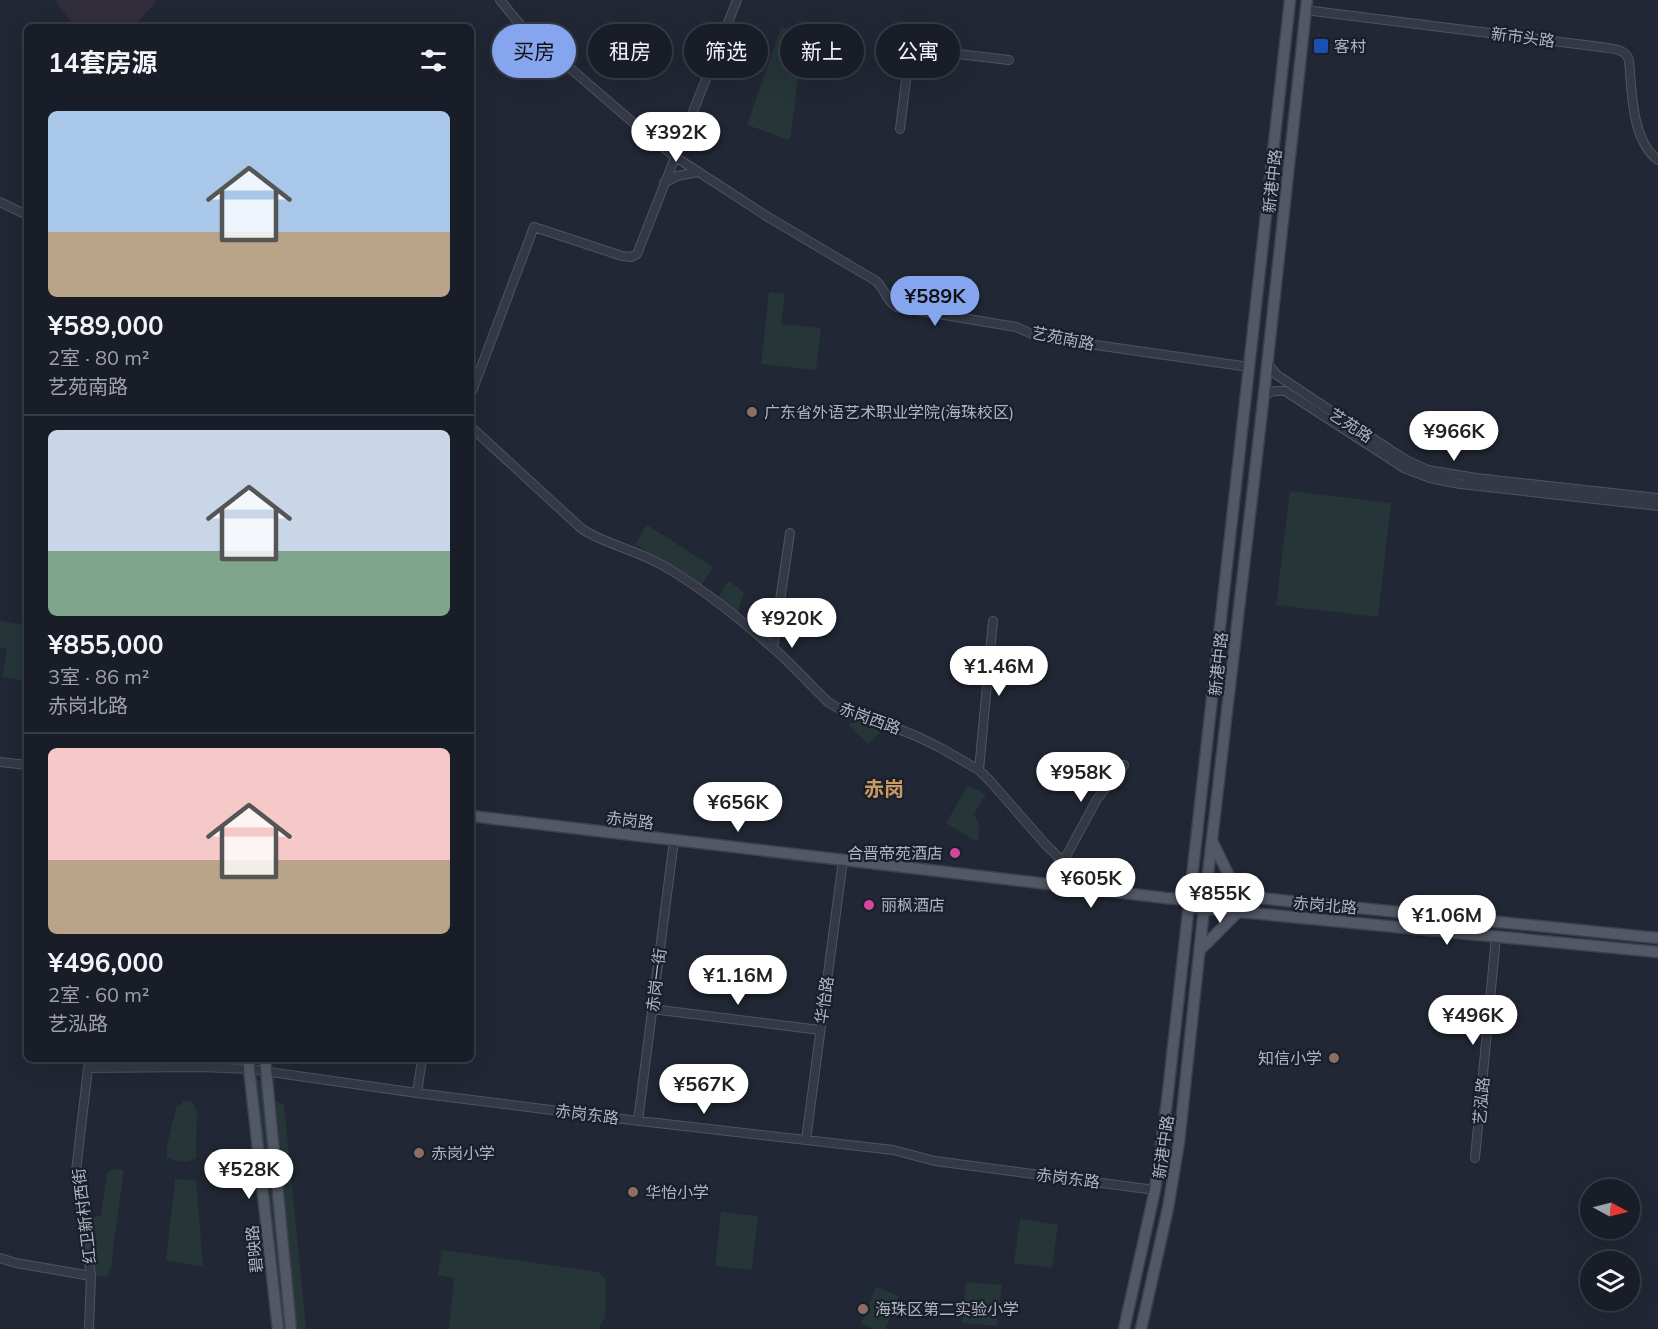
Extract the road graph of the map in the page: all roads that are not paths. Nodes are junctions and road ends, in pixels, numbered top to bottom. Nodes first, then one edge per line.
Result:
1 (500, 0) edge
2 (737, 0) edge
3 (1290, 0) edge
4 (1306, 5) edge
5 (960, 54) edge
6 (1009, 60) dead end
7 (906, 78) edge
8 (900, 129) dead end
9 (675, 156) junction
10 (1658, 160) edge
11 (698, 172) junction
12 (664, 183) junction
13 (0, 202) edge
14 (24, 214) edge
15 (1267, 363) junction
16 (1249, 367) junction
17 (474, 386) edge
18 (1264, 394) junction
19 (474, 430) edge
20 (1658, 498) edge
21 (1658, 506) edge
22 (790, 533) dead end
23 (993, 621) dead end
24 (773, 648) junction
25 (0, 762) edge
26 (24, 765) edge
27 (1124, 765) dead end
28 (979, 770) junction
29 (474, 816) edge
30 (674, 840) junction
31 (1213, 842) junction
32 (843, 860) junction
33 (1063, 862) junction
34 (1001, 879) junction
35 (1090, 889) junction
36 (1206, 896) junction
37 (1239, 897) junction
38 (1189, 904) junction
39 (1204, 909) junction
40 (1238, 912) junction
41 (1496, 937) junction
42 (1658, 938) edge
43 (1200, 950) junction
44 (1658, 952) edge
45 (652, 1009) junction
46 (820, 1030) junction
47 (265, 1062) edge
48 (422, 1062) edge
49 (249, 1064) edge
50 (88, 1068) joint
51 (266, 1071) junction
52 (417, 1093) junction
53 (638, 1121) junction
54 (806, 1140) junction
55 (1475, 1158) dead end
56 (1155, 1190) junction
57 (1172, 1192) junction
58 (1149, 1219) junction
59 (1165, 1222) junction
60 (0, 1258) edge
61 (91, 1276) junction
62 (89, 1329) edge
63 (278, 1329) edge
64 (291, 1329) edge
65 (1124, 1329) edge
66 (1142, 1329) edge

1 - 9 street, 艺苑南路
2 - 9 street
3 - 16 main road, 新港中路
4 - 10 street, 新市头路
4 - 15 main road, 新港中路
5 - 6 street
7 - 8 street
9 - 11 street, 艺苑南路
9 - 12 street
11 - 12 street
11 - 16 street, 艺苑南路
12 - 17 street
13 - 14 street
15 - 18 main road, 新港中路
15 - 20 street, 艺苑路
16 - 38 main road, 新港中路
18 - 21 street, 艺苑路
18 - 31 main road, 新港中路
19 - 24 street, 赤岗西路
22 - 24 street
23 - 28 street
24 - 28 street, 赤岗西路
25 - 26 street
27 - 33 street
28 - 33 street, 赤岗西路
29 - 30 main road, 赤岗路
30 - 32 main road, 赤岗路
30 - 45 street, 赤岗一街
31 - 36 main road, 新港中路
31 - 37 main road
32 - 34 main road, 赤岗路
32 - 46 street, 华怡路
33 - 35 street, 赤岗西路
34 - 35 main road, 赤岗路
34 - 38 main road, 赤岗路
35 - 38 main road, 赤岗路
36 - 37 main road, 赤岗北路
36 - 38 main road, 赤岗路
36 - 39 main road, 新港中路
37 - 42 main road, 赤岗北路
38 - 39 main road, 赤岗路
38 - 56 main road, 新港中路
39 - 40 main road, 赤岗北路
39 - 43 main road, 新港中路
40 - 41 main road, 赤岗北路
40 - 43 main road
41 - 44 main road, 赤岗北路
41 - 55 street, 艺泓路
43 - 57 main road, 新港中路
45 - 46 street
45 - 53 street, 赤岗一街
46 - 54 street, 华怡路
47 - 51 main road, 碧映路
48 - 52 street
49 - 50 street, 赤岗东路
49 - 51 street, 赤岗东路
49 - 63 main road, 碧映路
50 - 61 street, 红卫新村西街
51 - 52 street, 赤岗东路
51 - 64 main road, 碧映路
52 - 53 street, 赤岗东路
53 - 54 street, 赤岗东路
54 - 56 street, 赤岗东路
56 - 57 main road
56 - 58 main road, 新港中路
57 - 59 main road, 新港中路
58 - 59 main road
58 - 65 main road, 新港中路
59 - 66 main road, 新港中路
60 - 61 street
61 - 62 street, 红卫新村西街

